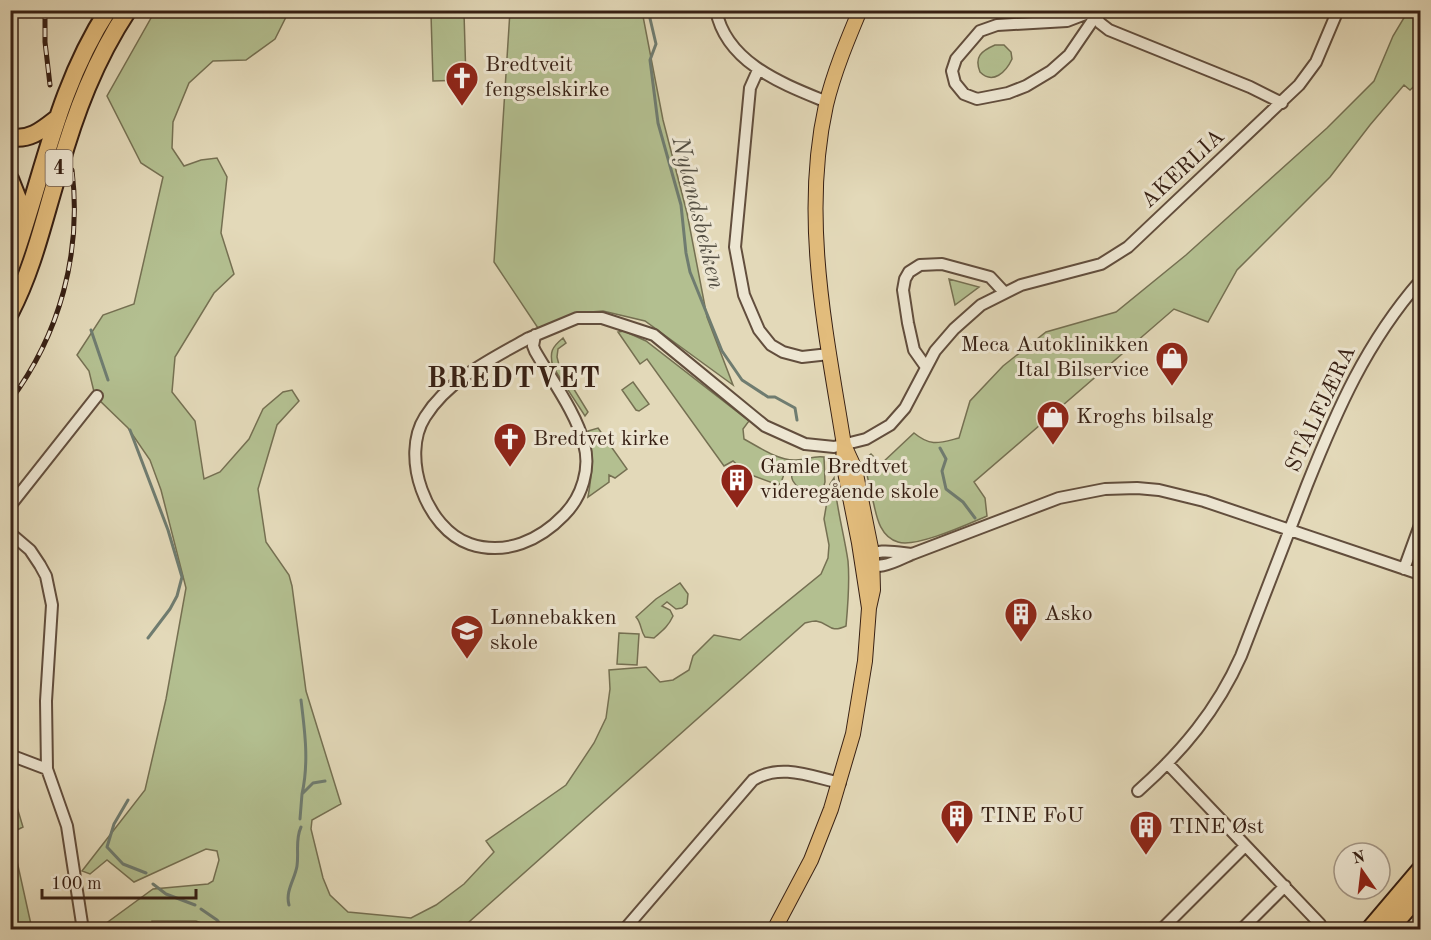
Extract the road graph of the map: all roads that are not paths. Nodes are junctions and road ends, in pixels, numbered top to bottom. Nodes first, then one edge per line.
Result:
1 (108, 10) edge
2 (128, 10) edge
3 (716, 10) edge
4 (860, 10) edge
5 (1338, 10) edge
6 (1094, 13) edge
7 (758, 70) junction
8 (827, 102) junction
9 (1282, 103) junction
10 (56, 118) junction
11 (10, 137) edge
12 (10, 179) edge
13 (23, 232) junction
14 (10, 269) edge
15 (1420, 281) edge
16 (1004, 292) junction
17 (10, 313) edge
18 (535, 335) junction
19 (829, 354) junction
20 (926, 367) junction
21 (97, 396) dead end
22 (844, 445) junction
23 (10, 506) edge
24 (1420, 525) edge
25 (1289, 530) junction
26 (10, 533) edge
27 (869, 560) junction
28 (1404, 569) junction
29 (1420, 574) edge
30 (10, 755) edge
31 (1167, 763) junction
32 (47, 769) junction
33 (840, 783) junction
34 (1138, 791) dead end
35 (1245, 846) junction
36 (1420, 870) edge
37 (1285, 886) junction
38 (1420, 894) edge
39 (1161, 929) edge
40 (83, 930) edge
41 (624, 930) edge
42 (774, 930) edge
43 (1241, 930) edge
44 (1314, 930) edge
45 (1369, 930) edge
46 (1389, 930) edge

1 - 10 highway, 4
2 - 17 highway, 4
3 - 7 street
4 - 8 main road
5 - 9 street, AKERLIA
6 - 6 street
6 - 9 street
7 - 8 street
7 - 19 street
8 - 19 main road
9 - 16 street, AKERLIA
10 - 11 highway
10 - 13 highway, 4
12 - 13 highway
13 - 14 highway, 4
15 - 25 street, STÅLFJÆRA
16 - 20 street, AKERLIA
16 - 20 street
18 - 18 street
18 - 22 street, AKERLIA
19 - 22 main road
20 - 22 street, AKERLIA
21 - 23 street
22 - 27 main road
24 - 28 street
25 - 27 street
25 - 28 street
25 - 31 street, STÅLFJÆRA
26 - 32 street
27 - 33 main road
28 - 29 street
30 - 32 street
31 - 34 street, STÅLFJÆRA
31 - 35 street
32 - 40 street
33 - 41 street
33 - 42 main road
35 - 37 street
35 - 39 street
36 - 45 highway
37 - 43 street
37 - 44 street
38 - 46 highway

